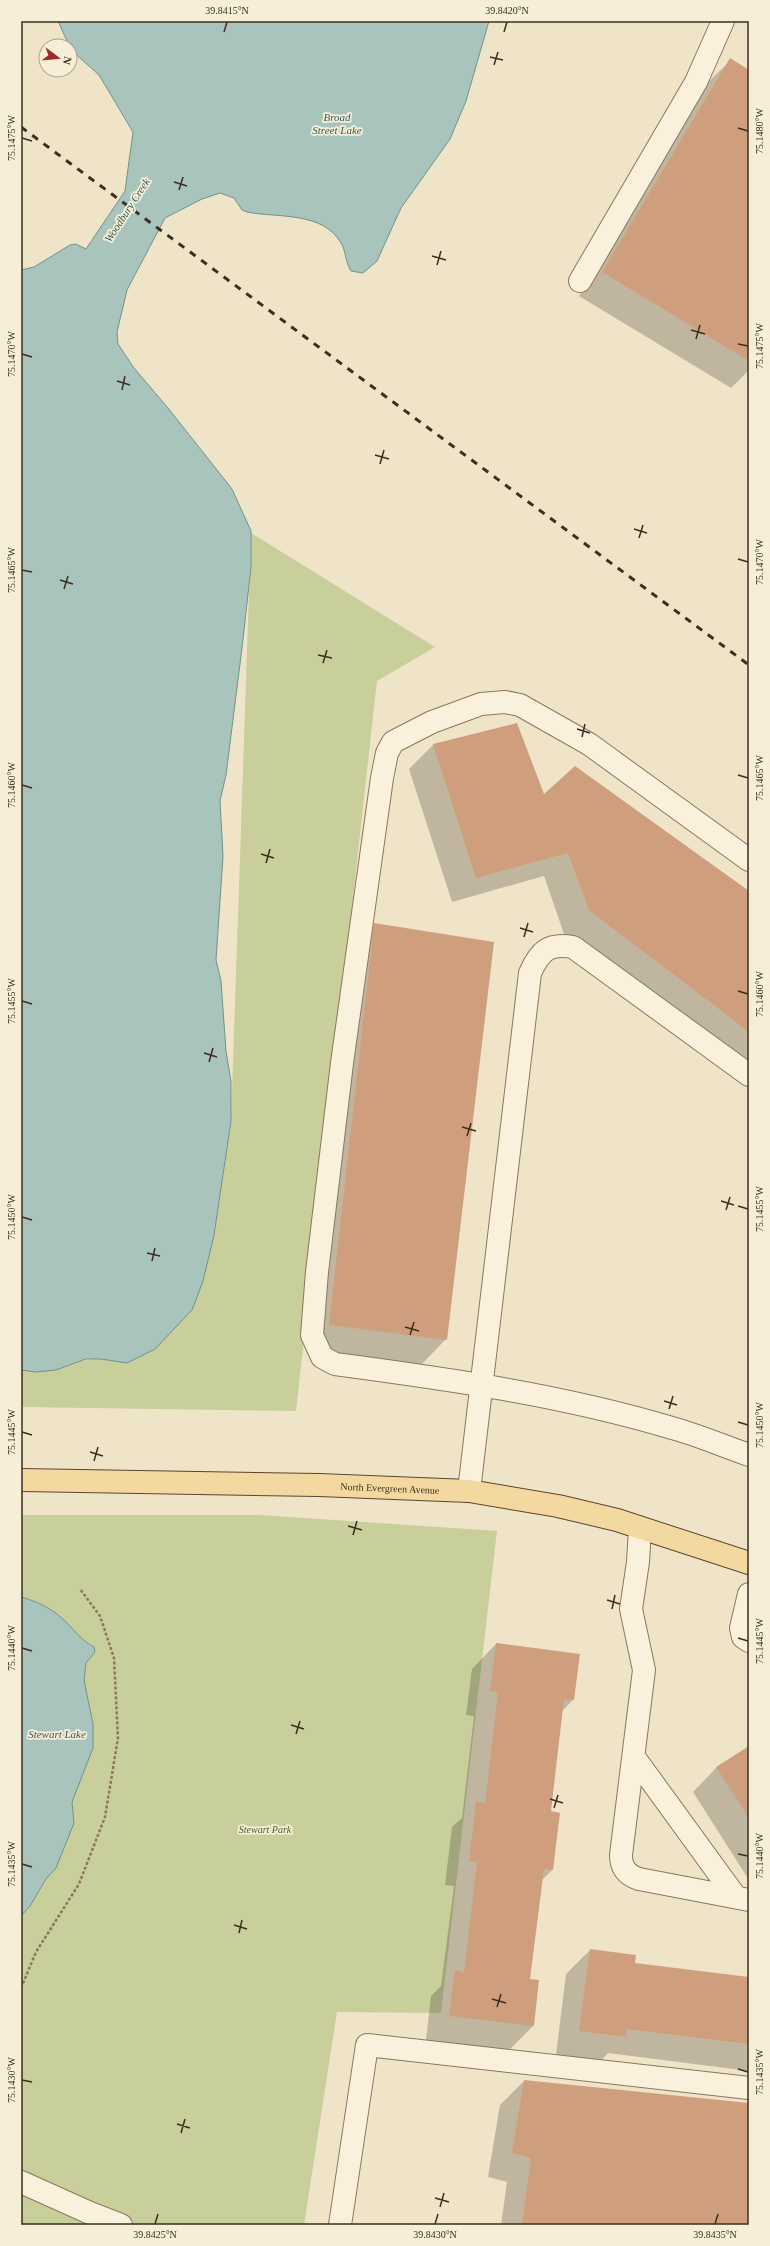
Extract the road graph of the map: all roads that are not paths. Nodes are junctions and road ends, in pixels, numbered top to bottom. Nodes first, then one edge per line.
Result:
1 (723, 21) edge
2 (580, 281) dead end
3 (749, 860) edge
4 (749, 1075) edge
5 (483, 1386) junction
6 (749, 1455) edge
7 (21, 1480) edge
8 (470, 1491) junction
9 (640, 1528) junction
10 (749, 1563) edge
11 (749, 1594) edge
12 (749, 1641) edge
13 (634, 1757) junction
14 (742, 1898) edge
15 (749, 2088) edge
16 (21, 2182) edge
17 (122, 2225) edge
18 (340, 2225) edge

1 - 2 lane
3 - 5 lane
4 - 5 lane
5 - 6 lane
5 - 8 lane
7 - 8 main road, North Evergreen Avenue
8 - 9 main road, North Evergreen Avenue
9 - 10 main road, North Evergreen Avenue
9 - 13 lane
11 - 12 lane
13 - 14 lane
13 - 14 lane
15 - 18 lane
16 - 17 lane

